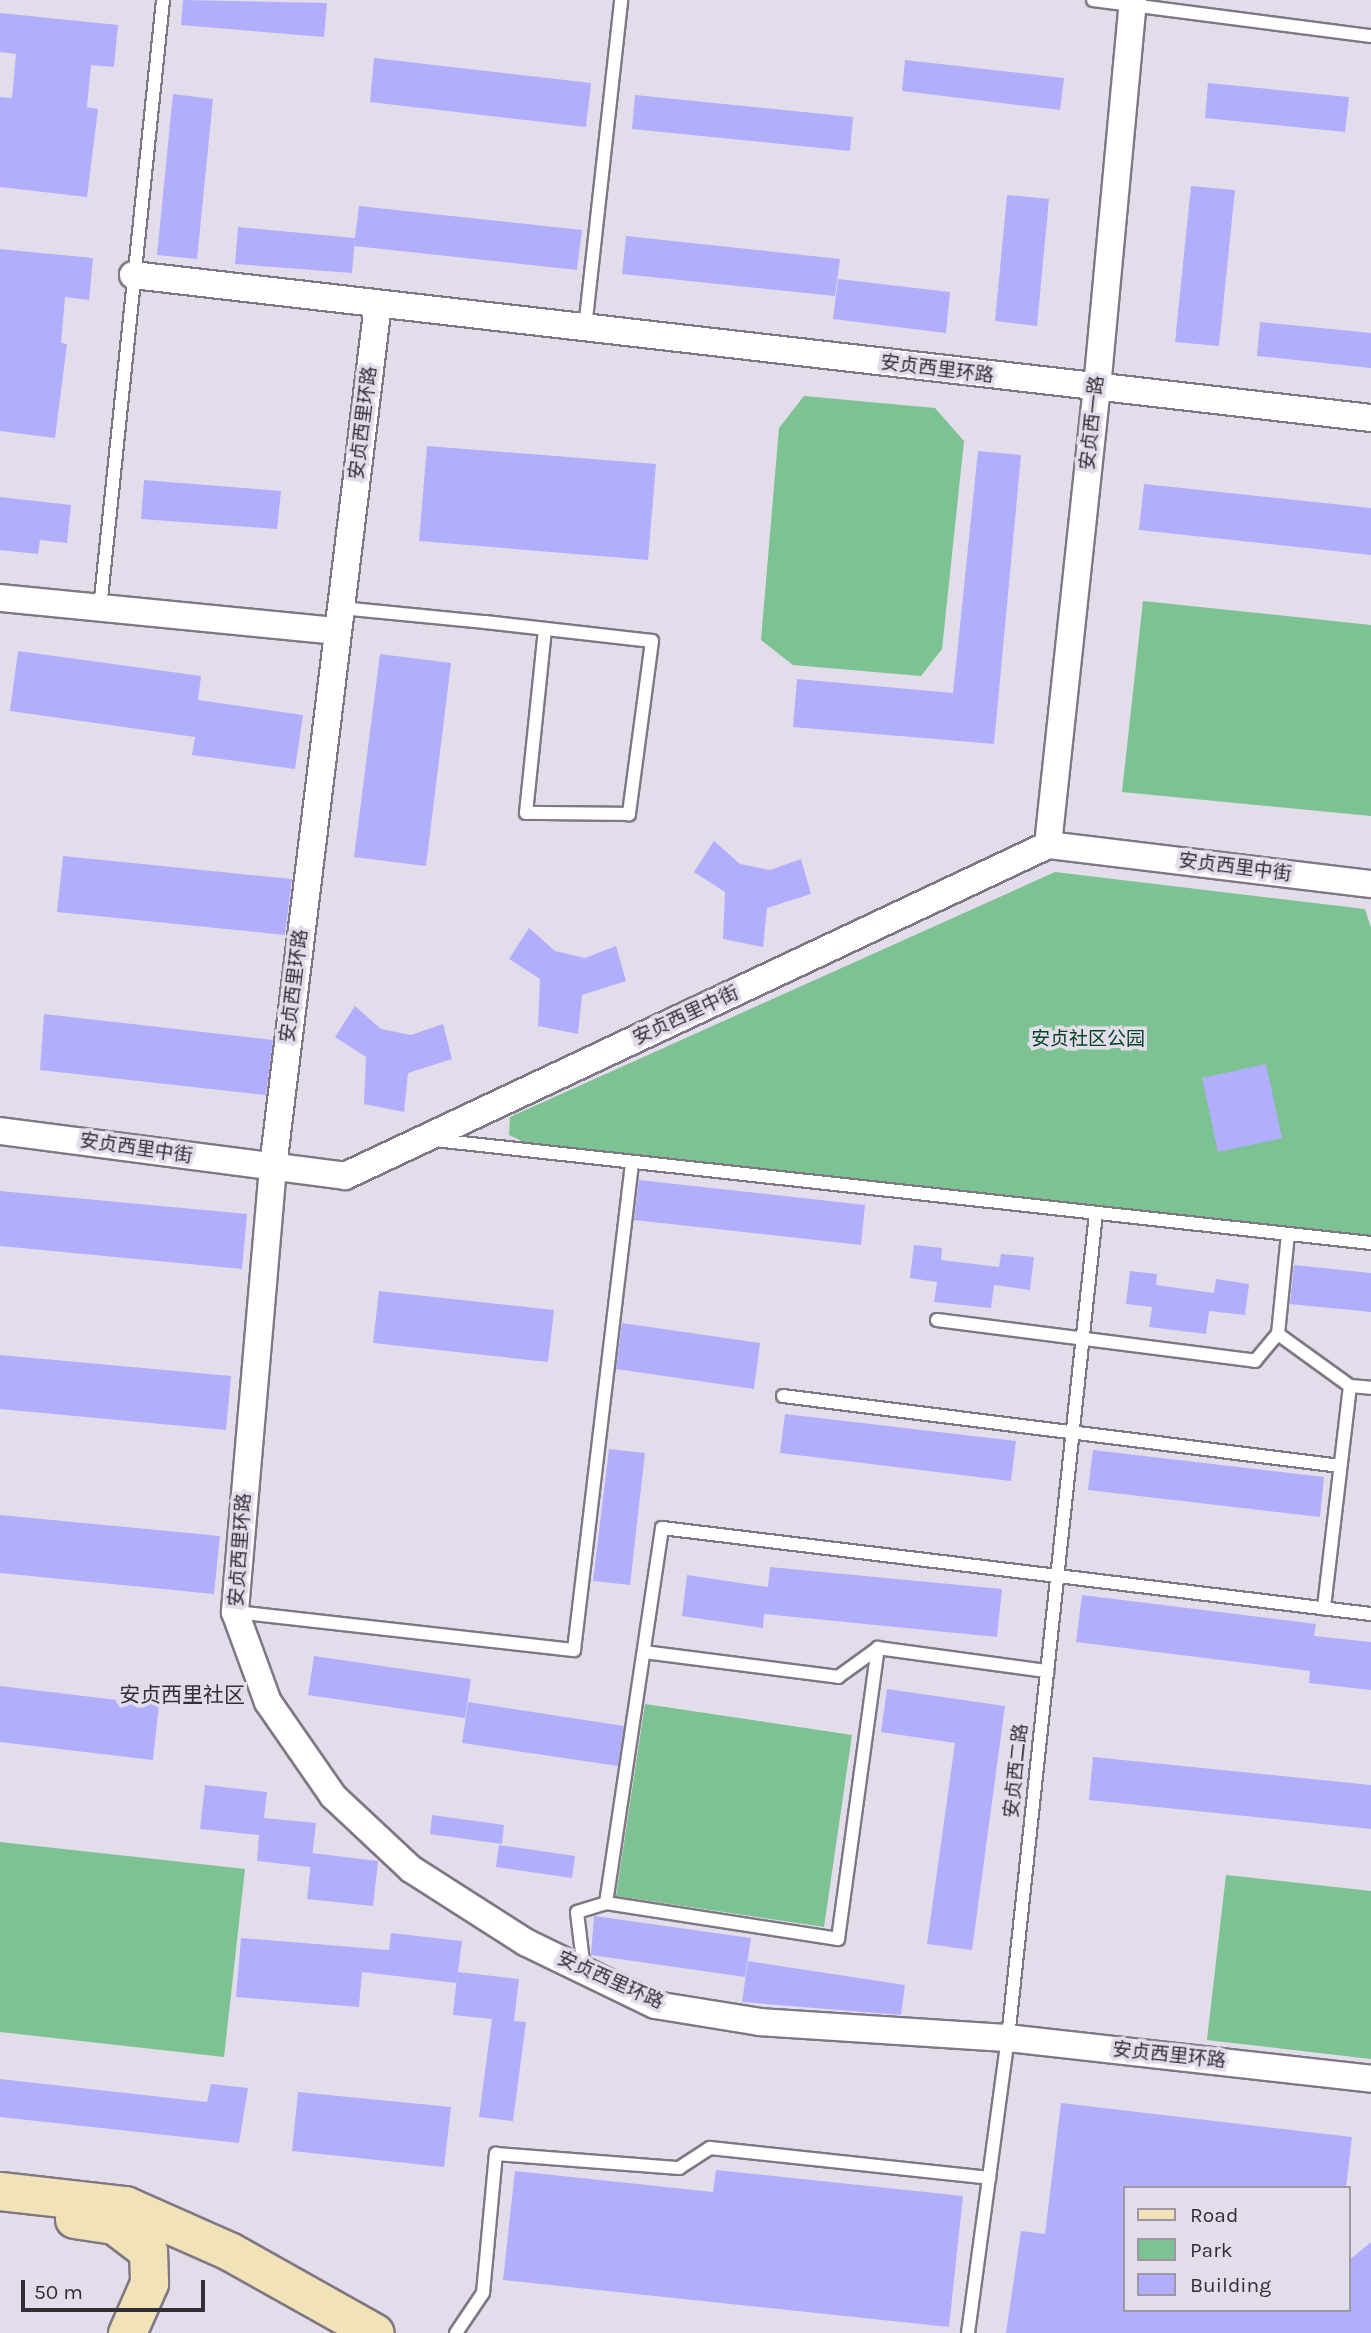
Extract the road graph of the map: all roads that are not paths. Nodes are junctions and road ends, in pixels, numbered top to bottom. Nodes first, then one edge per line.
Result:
1 (163, 0) edge
2 (621, 0) edge
3 (1094, 0) edge
4 (1132, 3) edge
5 (1371, 36) edge
6 (133, 275) junction
7 (379, 304) junction
8 (585, 328) junction
9 (1097, 388) junction
10 (1371, 418) edge
11 (0, 598) edge
12 (100, 607) junction
13 (339, 619) junction
14 (545, 629) junction
15 (1048, 845) junction
16 (1371, 884) edge
17 (0, 1131) edge
18 (424, 1139) junction
19 (632, 1161) junction
20 (273, 1167) junction
21 (1096, 1213) junction
22 (1288, 1234) junction
23 (1371, 1243) edge
24 (937, 1320) dead end
25 (1278, 1334) junction
26 (1350, 1386) junction
27 (1371, 1388) edge
28 (783, 1396) dead end
29 (1340, 1466) junction
30 (1324, 1608) junction
31 (235, 1612) junction
32 (1371, 1614) edge
33 (878, 1648) junction
34 (644, 1652) junction
35 (1047, 1671) junction
36 (606, 1903) junction
37 (583, 1970) junction
38 (1008, 2038) junction
39 (1371, 2079) edge
40 (0, 2177) edge
41 (989, 2178) junction
42 (0, 2191) edge
43 (0, 2210) edge
44 (229, 2251) junction
45 (127, 2333) edge
46 (374, 2333) edge
47 (456, 2333) edge
48 (968, 2333) edge

1 - 6 lane
2 - 8 lane
3 - 4 lane
4 - 5 lane
4 - 9 street, 安贞西一路
6 - 7 street, 安贞西里环路
6 - 12 lane
7 - 8 street, 安贞西里环路
7 - 13 street, 安贞西里环路
8 - 9 street, 安贞西里环路
9 - 10 street, 安贞西里环路
9 - 15 street, 安贞西一路
11 - 12 street
12 - 13 street
13 - 14 lane
13 - 20 street, 安贞西里环路
14 - 14 lane
15 - 16 street, 安贞西里中街
15 - 18 street, 安贞西里中街
17 - 20 street, 安贞西里中街
18 - 19 lane
18 - 20 street, 安贞西里中街
19 - 21 lane
19 - 31 lane
20 - 31 street, 安贞西里环路
21 - 22 lane
21 - 35 lane, 安贞西二路
22 - 23 lane
22 - 25 lane
24 - 25 lane
25 - 26 lane
26 - 27 lane
26 - 29 lane
28 - 29 lane
29 - 30 lane
30 - 32 lane
30 - 34 lane
31 - 37 street, 安贞西里环路
33 - 34 lane
33 - 35 lane
33 - 36 lane
34 - 36 lane
35 - 38 lane, 安贞西二路
36 - 37 lane
37 - 38 street, 安贞西里环路
38 - 39 street, 安贞西里环路
38 - 41 lane, 安贞西二路
40 - 44 main road
41 - 47 lane
41 - 48 lane, 安贞西二路
42 - 44 main road
43 - 45 main road
44 - 46 main road

